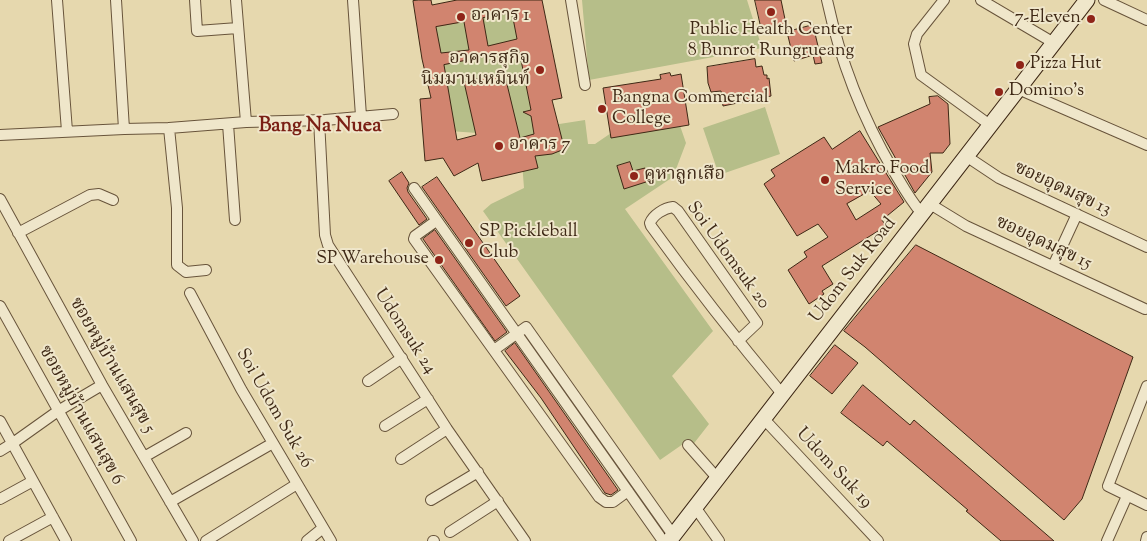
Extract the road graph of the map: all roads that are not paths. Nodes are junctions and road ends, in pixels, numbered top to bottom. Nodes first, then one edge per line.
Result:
1 (57, 0) edge
2 (116, 0) edge
3 (195, 0) edge
4 (236, 0) edge
5 (354, 0) edge
6 (571, 0) edge
7 (827, 0) edge
8 (944, 0) edge
9 (981, 0) edge
10 (1087, 0) edge
11 (1104, 0) edge
12 (1147, 20) edge
13 (238, 28) junction
14 (1054, 43) junction
15 (585, 86) dead end
16 (1018, 89) junction
17 (393, 114) dead end
18 (361, 116) junction
19 (319, 120) junction
20 (246, 122) junction
21 (228, 124) junction
22 (990, 125) junction
23 (124, 128) junction
24 (169, 128) junction
25 (67, 131) junction
26 (0, 134) edge
27 (1147, 145) edge
28 (966, 156) junction
29 (414, 188) dead end
30 (114, 200) dead end
31 (1, 203) edge
32 (926, 209) junction
33 (1077, 214) junction
34 (235, 220) dead end
35 (436, 221) junction
36 (18, 233) junction
37 (1147, 248) edge
38 (1053, 266) junction
39 (206, 270) dead end
40 (190, 292) dead end
41 (0, 306) edge
42 (1145, 309) dead end
43 (516, 334) junction
44 (738, 341) junction
45 (494, 350) junction
46 (402, 358) junction
47 (368, 381) dead end
48 (102, 385) junction
49 (1147, 386) edge
50 (782, 395) junction
51 (428, 399) junction
52 (58, 411) junction
53 (764, 418) junction
54 (0, 421) edge
55 (385, 426) dead end
56 (447, 429) junction
57 (186, 433) dead end
58 (273, 443) junction
59 (13, 444) junction
60 (688, 445) dead end
61 (0, 451) edge
62 (144, 457) junction
63 (401, 459) dead end
64 (478, 472) junction
65 (718, 479) junction
66 (33, 481) junction
67 (297, 484) junction
68 (641, 489) junction
69 (630, 494) junction
70 (1127, 496) junction
71 (0, 499) edge
72 (432, 500) dead end
73 (498, 501) junction
74 (170, 502) junction
75 (1147, 505) edge
76 (695, 507) junction
77 (53, 517) junction
78 (323, 528) junction
79 (450, 532) dead end
80 (1147, 537) edge
81 (669, 539) edge
82 (9, 541) edge
83 (66, 541) edge
84 (131, 541) edge
85 (193, 541) edge
86 (206, 541) edge
87 (307, 541) edge
88 (331, 541) edge
89 (525, 541) edge
90 (719, 541) edge
91 (878, 541) edge
92 (1107, 541) edge
93 (1146, 541) edge

1 - 25 street
2 - 23 street
3 - 13 street
4 - 13 street
5 - 18 street
6 - 15 street
7 - 32 street
8 - 22 street
9 - 14 street
10 - 14 main road, Udom Suk Road
11 - 12 street
13 - 20 street
14 - 16 main road, Udom Suk Road
16 - 22 main road, Udom Suk Road
16 - 27 street
17 - 18 street
18 - 19 street
19 - 20 street
19 - 46 street, Udomsuk 24
20 - 21 street
21 - 24 street
21 - 34 street
22 - 28 main road, Udom Suk Road
23 - 24 street
23 - 25 street
24 - 39 street
25 - 26 street
28 - 32 main road, Udom Suk Road
28 - 33 street, ซอยอุดมสุข 13
29 - 35 street
30 - 36 street
31 - 36 street, ซอยหมู่บ้านแสนสุข 5
32 - 38 street, ซอยอุดมสุข 15
32 - 50 main road, Udom Suk Road
33 - 37 street, ซอยอุดมสุข 13
33 - 38 street
35 - 43 street
35 - 45 street
36 - 48 street, ซอยหมู่บ้านแสนสุข 5
38 - 42 street, ซอยอุดมสุข 15
40 - 58 street, Soi Udom Suk 26
41 - 52 street, ซอยหมู่บ้านแสนสุข 6
43 - 45 street
43 - 68 street
43 - 69 street
44 - 44 street, Soi Udomsuk 20
44 - 50 street, Soi Udomsuk 20
45 - 69 street
46 - 47 street
46 - 51 street, Udomsuk 24
48 - 52 street
48 - 62 street, ซอยหมู่บ้านแสนสุข 5
49 - 70 street
50 - 53 main road, Udom Suk Road
51 - 55 street
51 - 56 street, Udomsuk 24
52 - 59 street
52 - 84 street, ซอยหมู่บ้านแสนสุข 6
53 - 65 main road, Udom Suk Road
53 - 91 street, Udom Suk 19
54 - 59 street
56 - 63 street
56 - 64 street, Udomsuk 24
57 - 62 street
58 - 67 street, Soi Udom Suk 26
58 - 74 street
59 - 61 street
59 - 66 street
60 - 65 street
62 - 74 street, ซอยหมู่บ้านแสนสุข 5
64 - 72 street
64 - 73 street, Udomsuk 24
65 - 76 main road, Udom Suk Road
66 - 71 street
66 - 77 street
67 - 78 street, Soi Udom Suk 26
67 - 86 street
68 - 69 street
68 - 81 street
69 - 81 street
70 - 75 street
70 - 92 street
73 - 79 street
73 - 89 street, Udomsuk 24
74 - 85 street, ซอยหมู่บ้านแสนสุข 5
76 - 81 main road, Udom Suk Road
76 - 90 street
77 - 82 street
77 - 83 street
78 - 87 street
78 - 88 street, Soi Udom Suk 26
80 - 93 street

